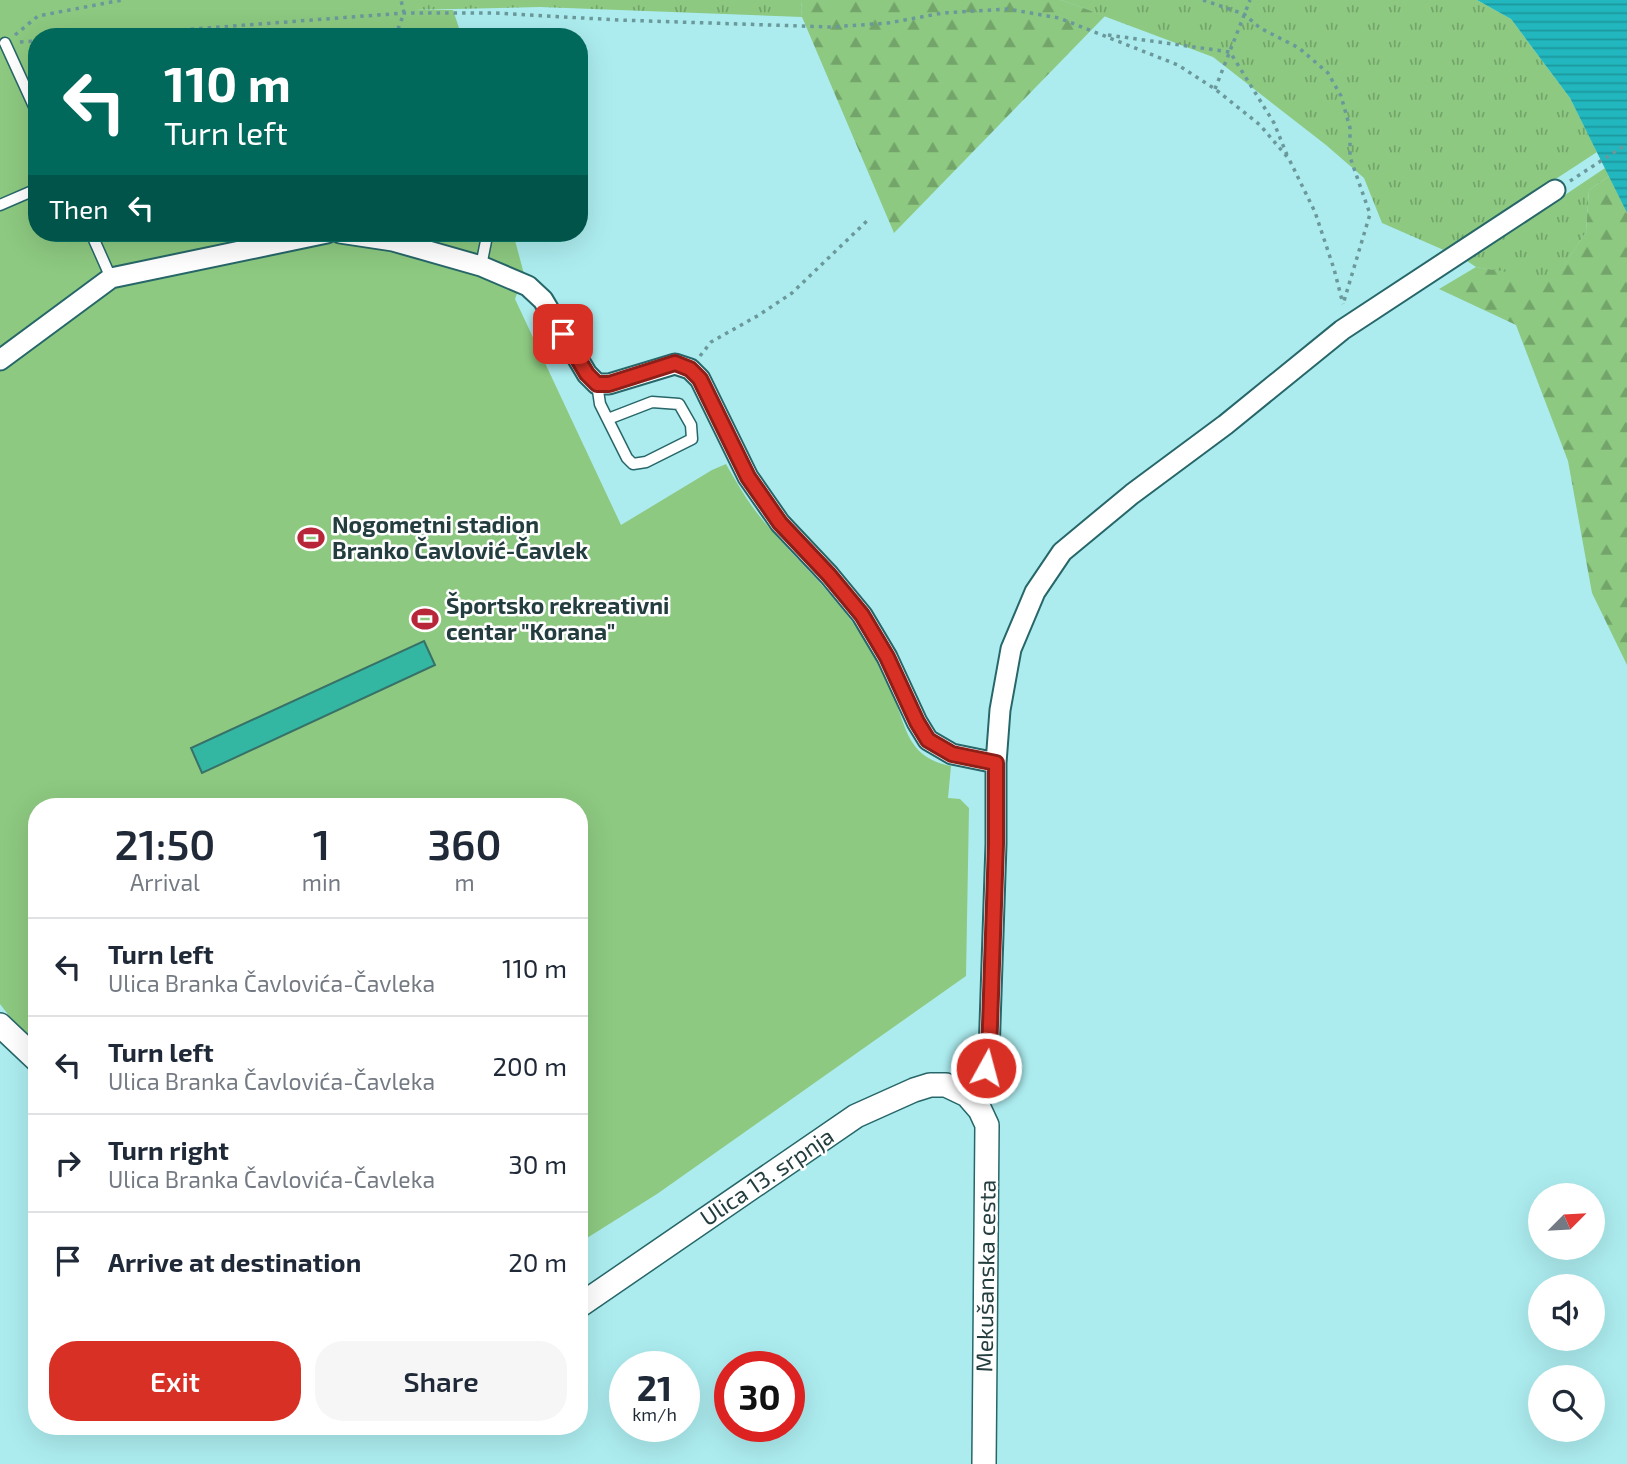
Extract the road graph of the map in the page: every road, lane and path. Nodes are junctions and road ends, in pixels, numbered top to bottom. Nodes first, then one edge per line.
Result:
1 (122, 0) edge
2 (401, 0) edge
3 (1203, 0) edge
4 (1250, 0) edge
5 (404, 13) junction
6 (1244, 14) junction
7 (207, 28) edge
8 (398, 28) edge
9 (1103, 35) junction
10 (5, 43) joint
11 (1230, 51) junction
12 (1215, 89) junction
13 (28, 93) edge
14 (1627, 144) edge
15 (1289, 159) junction
16 (1555, 190) joint
17 (28, 193) edge
18 (0, 205) edge
19 (869, 219) dead end
20 (95, 242) edge
21 (284, 242) edge
22 (397, 242) edge
23 (486, 242) edge
24 (481, 266) junction
25 (111, 278) junction
26 (0, 360) edge
27 (690, 369) junction
28 (597, 384) junction
29 (608, 419) junction
30 (996, 763) junction
31 (0, 1025) edge
32 (28, 1051) edge
33 (967, 1095) junction
34 (588, 1300) edge
35 (984, 1464) edge

1 - 10 path
2 - 5 path
3 - 6 path
4 - 6 path
5 - 7 path
5 - 8 path
5 - 9 path
6 - 11 path
6 - 15 path
9 - 11 path
9 - 12 path
10 - 13 lane
11 - 12 path
11 - 15 path
12 - 15 path
14 - 16 path
16 - 30 street
17 - 18 lane
19 - 27 path
20 - 25 lane
21 - 25 street
22 - 24 street
23 - 24 lane
24 - 28 street
25 - 26 street
27 - 28 street
27 - 30 street
28 - 29 lane
29 - 29 lane
30 - 33 street
31 - 32 street
33 - 34 street, Ulica 13. srpnja
33 - 35 street, Mekušanska cesta

